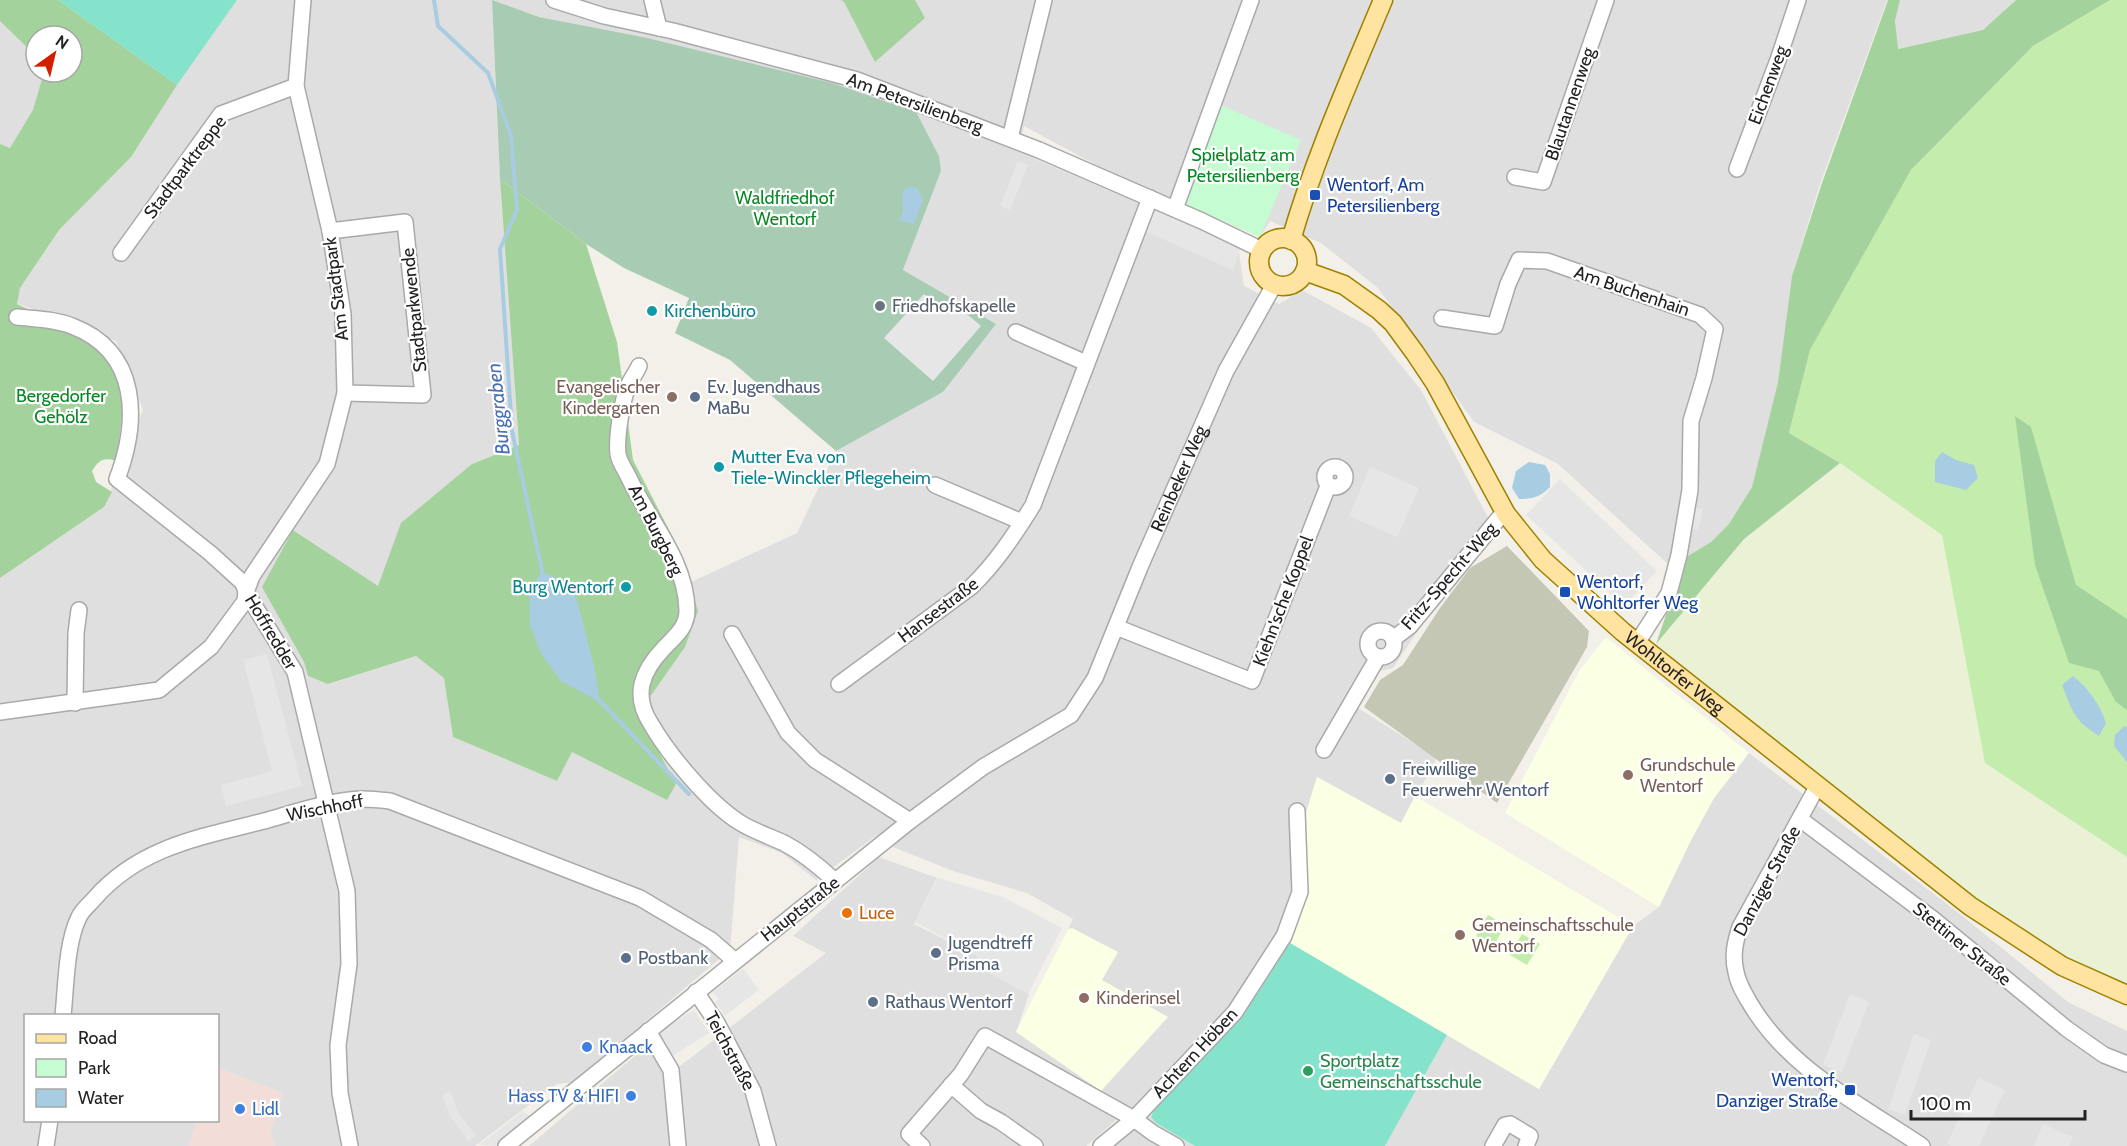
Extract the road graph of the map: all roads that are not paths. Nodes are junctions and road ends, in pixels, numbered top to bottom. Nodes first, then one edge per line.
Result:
1 (303, 0) edge
2 (554, 0) edge
3 (652, 0) edge
4 (1044, 0) edge
5 (1251, 0) edge
6 (1383, 0) edge
7 (1606, 0) edge
8 (1798, 0) edge
9 (659, 28) junction
10 (296, 86) junction
11 (1010, 138) junction
12 (1737, 169) dead end
13 (1515, 177) dead end
14 (1150, 198) junction
15 (1175, 209) junction
16 (330, 231) junction
17 (1291, 240) junction
18 (1262, 250) junction
19 (121, 253) dead end
20 (1305, 271) junction
21 (1274, 285) junction
22 (17, 317) dead end
23 (1442, 318) dead end
24 (1016, 332) dead end
25 (1086, 363) junction
26 (639, 366) dead end
27 (345, 393) junction
28 (935, 485) dead end
29 (1328, 486) dead end
30 (1506, 514) junction
31 (1022, 522) junction
32 (246, 592) junction
33 (79, 610) dead end
34 (1116, 627) junction
35 (732, 634) dead end
36 (1393, 639) junction
37 (1637, 643) junction
38 (1378, 657) junction
39 (1095, 678) joint
40 (839, 684) dead end
41 (75, 703) junction
42 (0, 712) edge
43 (1323, 750) dead end
44 (1817, 787) junction
45 (327, 805) junction
46 (1297, 811) dead end
47 (1800, 819) junction
48 (910, 821) junction
49 (835, 881) junction
50 (735, 961) junction
51 (696, 992) junction
52 (2127, 995) edge
53 (63, 1014) edge
54 (648, 1031) junction
55 (2127, 1064) edge
56 (951, 1085) junction
57 (1134, 1119) junction
58 (50, 1122) edge
59 (46, 1146) edge
60 (350, 1146) edge
61 (506, 1146) edge
62 (678, 1146) edge
63 (768, 1146) edge
64 (922, 1146) edge
65 (1035, 1146) edge
66 (1101, 1146) edge
67 (1176, 1146) edge
68 (1494, 1146) edge
69 (1526, 1146) edge
70 (1922, 1146) edge

1 - 10 street, Am Stadtpark
2 - 9 street, Am Petersilienberg
3 - 9 street
4 - 11 street
5 - 15 street
6 - 17 main road
7 - 13 street, Blautannenweg
8 - 12 street, Eichenweg
9 - 11 street, Am Petersilienberg
10 - 16 street, Am Stadtpark
10 - 19 street, Stadtparktreppe
11 - 14 street, Am Petersilienberg
14 - 15 street, Am Petersilienberg
14 - 25 street, Hansestraße
15 - 18 street, Am Petersilienberg
16 - 27 street, Am Stadtpark
16 - 27 street, Stadtparkwende
17 - 18 main road
17 - 20 main road
18 - 21 main road
20 - 21 main road
20 - 30 main road, Wohltorfer Weg
21 - 34 street, Reinbeker Weg
22 - 32 street, Hoffredder
23 - 37 street, Am Buchenhain
24 - 25 street
25 - 31 street, Hansestraße
26 - 49 street, Am Burgberg
27 - 32 street, Am Stadtpark
28 - 31 street
29 - 34 street, Kiehn'sche Koppel
30 - 36 street, Fritz-Specht-Weg
30 - 37 main road, Wohltorfer Weg
31 - 40 street, Hansestraße
32 - 41 street, Am Stadtpark
32 - 45 street, Hoffredder
33 - 41 street
34 - 39 street, Reinbeker Weg
35 - 48 street
36 - 38 street, Fritz-Specht-Weg
36 - 38 street, Fritz-Specht-Weg
37 - 44 main road, Wohltorfer Weg
38 - 43 street, Fritz-Specht-Weg
39 - 48 street, Hauptstraße
41 - 42 street, Am Stadtpark
44 - 47 street, Danziger Straße
44 - 52 main road, Wohltorfer Weg
45 - 50 street, Wischhoff
45 - 53 street, Wischhoff
45 - 60 street, Hoffredder
46 - 57 street, Achtern Höben
47 - 55 street, Stettiner Straße
47 - 70 street, Danziger Straße
48 - 49 street, Hauptstraße
49 - 50 street, Hauptstraße
50 - 51 street, Hauptstraße
51 - 54 street, Hauptstraße
51 - 63 street, Teichstraße
54 - 61 street, Hauptstraße
54 - 62 street
56 - 57 street
56 - 64 street
56 - 65 street
57 - 66 street, Achtern Höben
57 - 67 street
58 - 59 street
68 - 69 street

